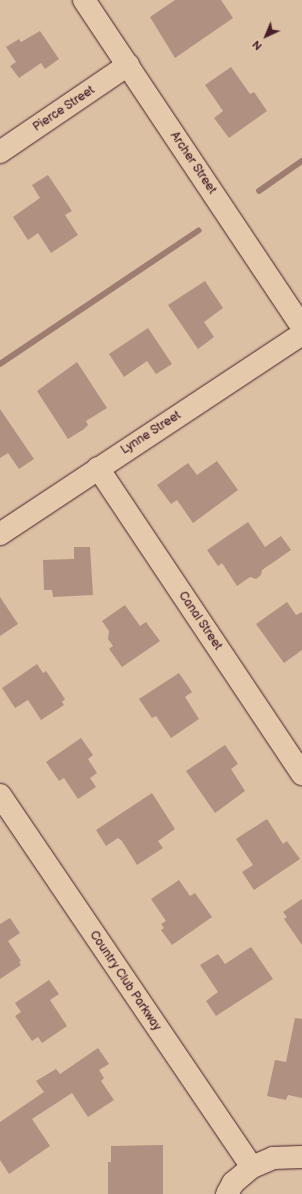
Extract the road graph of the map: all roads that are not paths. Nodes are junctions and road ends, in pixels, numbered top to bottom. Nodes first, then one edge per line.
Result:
1 (84, 0) edge
2 (128, 66) junction
3 (0, 152) edge
4 (302, 327) edge
5 (302, 334) edge
6 (98, 468) junction
7 (0, 534) edge
8 (302, 774) edge
9 (0, 795) edge
10 (302, 1157) edge
11 (252, 1167) junction
12 (227, 1194) edge

1 - 2 street, Archer Street
2 - 3 street, Pierce Street
2 - 4 street, Archer Street
5 - 6 street, Lynne Street
6 - 7 street, Lynne Street
6 - 8 street, Canal Street
9 - 11 street, Country Club Parkway
10 - 11 street
11 - 12 street

